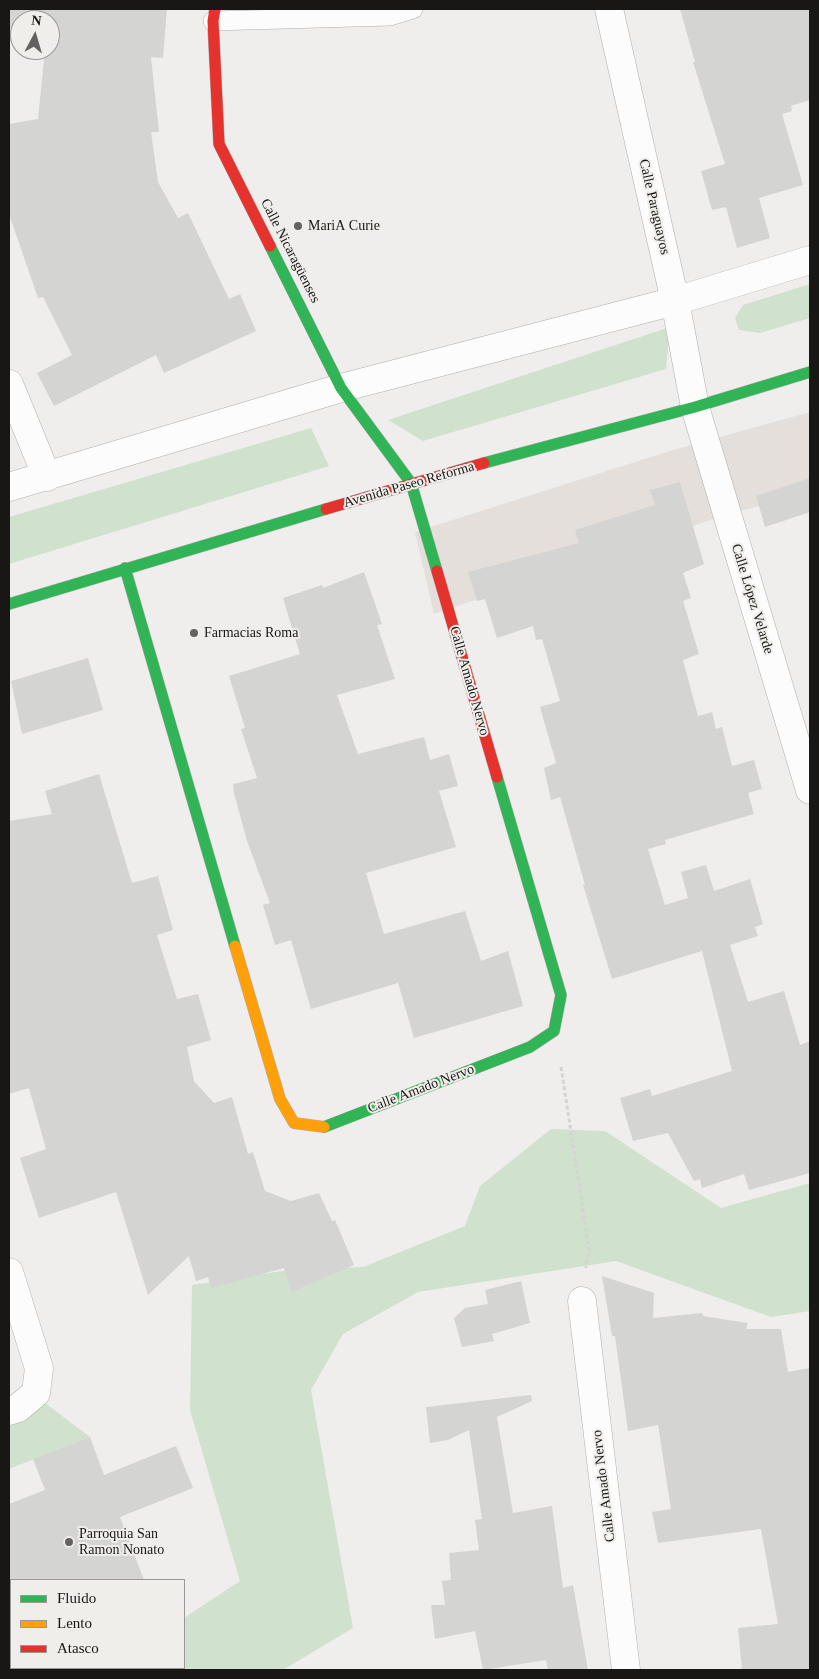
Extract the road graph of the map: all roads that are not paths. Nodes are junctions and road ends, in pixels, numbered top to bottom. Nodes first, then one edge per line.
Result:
1 (413, 9) edge
2 (609, 9) edge
3 (214, 15) edge
4 (810, 260) edge
5 (675, 301) junction
6 (810, 372) edge
7 (9, 384) edge
8 (341, 388) junction
9 (695, 406) junction
10 (47, 477) junction
11 (411, 483) junction
12 (9, 488) edge
13 (125, 568) junction
14 (9, 604) edge
15 (810, 790) edge
16 (9, 1272) edge
17 (582, 1301) road end
18 (9, 1411) edge
19 (626, 1670) edge

1 - 3 lane
2 - 5 street, Calle Paraguayos
3 - 8 street, Calle Nicaragüenses
4 - 5 street
5 - 8 street
5 - 9 street, Calle Paraguayos
6 - 9 street, Avenida Paseo Reforma
7 - 10 street
8 - 10 street
8 - 11 street, Calle Nicaragüenses
9 - 11 street, Avenida Paseo Reforma
9 - 15 street, Calle López Velarde
10 - 12 street
11 - 13 street, Avenida Paseo Reforma
11 - 13 street, Calle Amado Nervo
13 - 14 street, Avenida Paseo Reforma
16 - 18 street
17 - 19 street, Calle Amado Nervo

